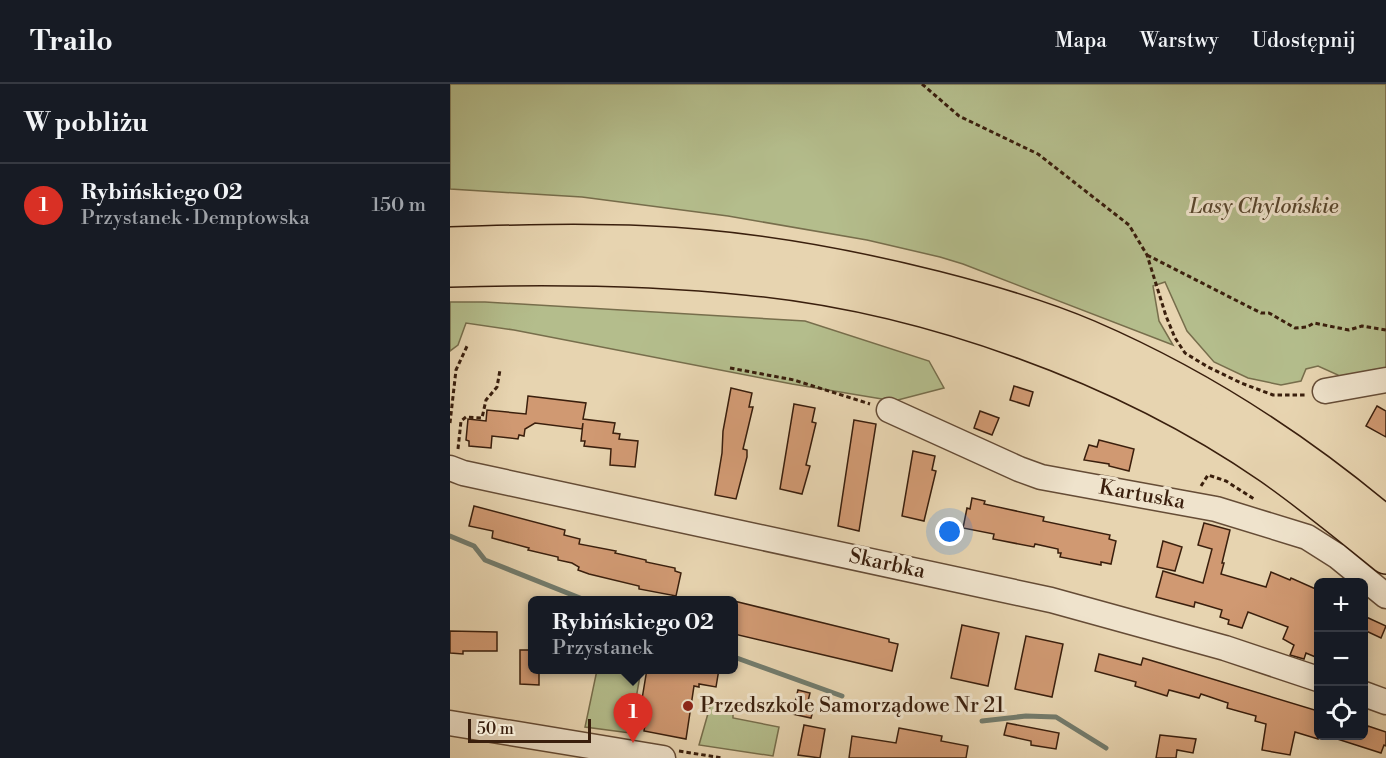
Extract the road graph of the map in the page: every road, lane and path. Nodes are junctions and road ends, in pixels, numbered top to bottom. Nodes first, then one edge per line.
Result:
1 (922, 84) edge
2 (450, 244) edge
3 (1147, 255) junction
4 (450, 270) edge
5 (1386, 330) edge
6 (468, 344) dead end
7 (730, 368) dead end
8 (500, 370) dead end
9 (1386, 380) edge
10 (1325, 392) joint
11 (889, 410) joint
12 (450, 423) edge
13 (454, 459) edge
14 (1386, 524) edge
15 (1386, 557) edge
16 (1386, 596) edge
17 (1314, 678) edge
18 (1368, 695) edge
19 (1386, 702) edge
20 (450, 723) edge
21 (568, 750) edge
22 (663, 758) edge

1 - 3 path
2 - 14 highway
3 - 5 path
3 - 10 path
4 - 15 highway
6 - 12 path
7 - 11 path
8 - 13 path
9 - 10 street
11 - 16 street, Kartuska
13 - 17 street, Skarbka
18 - 19 street
20 - 21 street
21 - 22 street

